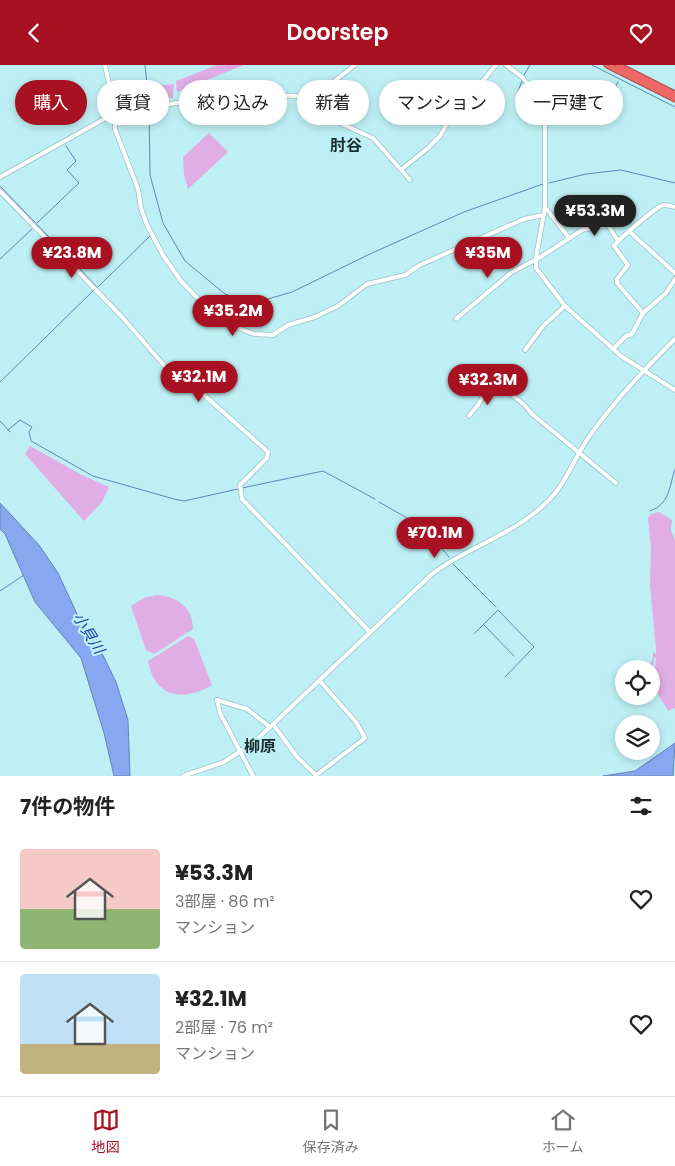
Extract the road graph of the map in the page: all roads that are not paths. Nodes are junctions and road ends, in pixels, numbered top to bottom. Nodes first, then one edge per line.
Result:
1 (105, 65) edge
2 (355, 65) edge
3 (496, 65) edge
4 (506, 65) edge
5 (608, 65) edge
6 (618, 65) edge
7 (108, 80) edge
8 (336, 80) edge
9 (675, 93) edge
10 (297, 97) edge
11 (675, 99) edge
12 (169, 104) edge
13 (97, 123) edge
14 (115, 125) edge
15 (347, 125) edge
16 (402, 169) junction
17 (0, 177) edge
18 (410, 180) dead end
19 (0, 191) edge
20 (545, 207) junction
21 (675, 207) edge
22 (544, 215) junction
23 (630, 232) junction
24 (569, 238) junction
25 (618, 241) junction
26 (535, 261) junction
27 (675, 273) edge
28 (675, 279) edge
29 (565, 306) junction
30 (643, 313) junction
31 (456, 319) dead end
32 (675, 339) edge
33 (613, 349) junction
34 (525, 350) dead end
35 (642, 371) junction
36 (675, 390) edge
37 (469, 416) dead end
38 (579, 453) junction
39 (616, 483) dead end
40 (370, 632) junction
41 (319, 680) junction
42 (271, 725) junction
43 (240, 753) junction
44 (183, 776) edge
45 (253, 776) edge
46 (315, 776) edge

1 - 7 street
2 - 8 street
3 - 16 street
4 - 20 street
5 - 11 highway
6 - 9 highway
10 - 12 street
13 - 17 street
14 - 22 street
15 - 16 street
16 - 18 street
19 - 40 street
20 - 22 street
20 - 24 street
21 - 23 street
22 - 26 street
23 - 25 street
23 - 27 street
24 - 25 street
24 - 26 street
25 - 30 street
26 - 29 street
26 - 31 street
28 - 30 street
29 - 33 street
29 - 34 street
30 - 33 street
32 - 35 street
33 - 35 street
35 - 36 street
35 - 38 street
37 - 38 street
38 - 39 street
38 - 40 street
40 - 41 street
41 - 42 street
41 - 46 street
42 - 43 street
42 - 43 street
42 - 46 street
43 - 44 street
43 - 45 street

